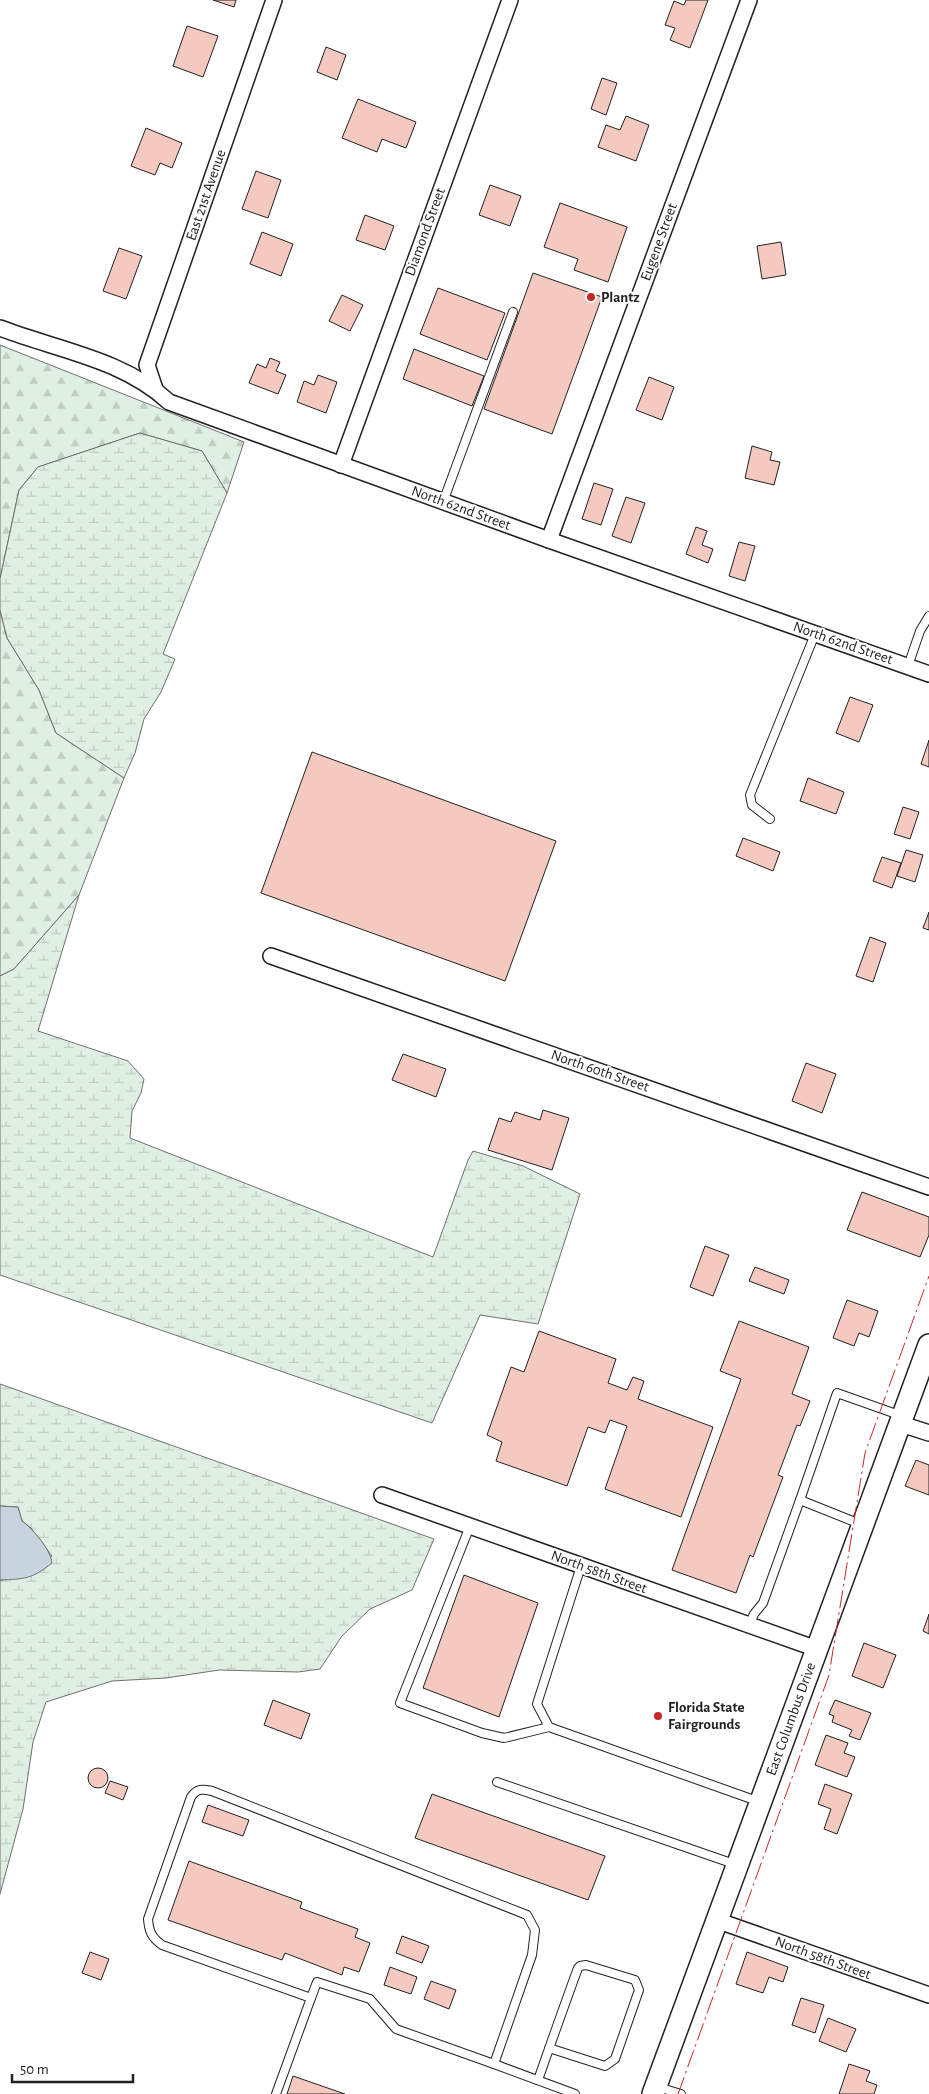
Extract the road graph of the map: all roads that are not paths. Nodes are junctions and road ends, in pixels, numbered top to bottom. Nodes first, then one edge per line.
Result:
1 (274, 0) edge
2 (510, 0) edge
3 (749, 0) edge
4 (513, 312) dead end
5 (0, 328) edge
6 (155, 389) junction
7 (341, 465) junction
8 (444, 502) junction
9 (549, 540) junction
10 (929, 616) edge
11 (815, 634) junction
12 (908, 666) junction
13 (929, 674) edge
14 (770, 819) dead end
15 (271, 956) dead end
16 (929, 1187) edge
17 (929, 1344) edge
18 (902, 1420) junction
19 (929, 1434) edge
20 (382, 1495) dead end
21 (800, 1500) junction
22 (863, 1525) junction
23 (470, 1526) junction
24 (581, 1566) junction
25 (749, 1625) junction
26 (817, 1649) junction
27 (548, 1727) junction
28 (497, 1782) dead end
29 (760, 1802) junction
30 (736, 1865) junction
31 (716, 1920) junction
32 (929, 1995) edge
33 (311, 1998) junction
34 (549, 2048) junction
35 (494, 2064) junction
36 (538, 2080) junction
37 (655, 2090) edge
38 (555, 2091) edge
39 (276, 2094) edge
40 (575, 2094) edge
41 (680, 2094) edge

1 - 6 street, East 21st Avenue
2 - 7 street, Diamond Street
3 - 9 street, Eugene Street
4 - 8 lane
5 - 6 street, North 62nd Street
6 - 7 street, North 62nd Street
7 - 8 street, North 62nd Street
8 - 9 street, North 62nd Street
9 - 11 street, North 62nd Street
10 - 12 lane
11 - 12 street, North 62nd Street
11 - 14 lane
12 - 13 street, North 62nd Street
15 - 16 street, North 60th Street
17 - 18 main road, East Columbus Drive
18 - 19 street
18 - 21 lane
18 - 22 main road, East Columbus Drive
20 - 23 street, North 58th Street
21 - 22 lane
21 - 25 lane
22 - 26 main road, East Columbus Drive
23 - 24 street, North 58th Street
23 - 27 lane
24 - 25 street, North 58th Street
24 - 27 lane
25 - 26 street, North 58th Street
26 - 29 main road, East Columbus Drive
27 - 29 lane
28 - 30 lane
29 - 30 main road, East Columbus Drive
30 - 31 main road, East Columbus Drive
31 - 32 street, North 58th Street
31 - 37 main road, East Columbus Drive
33 - 35 lane
33 - 35 lane
33 - 39 lane
34 - 34 lane
34 - 36 lane
35 - 36 lane
36 - 38 lane
37 - 41 lane
38 - 40 lane

